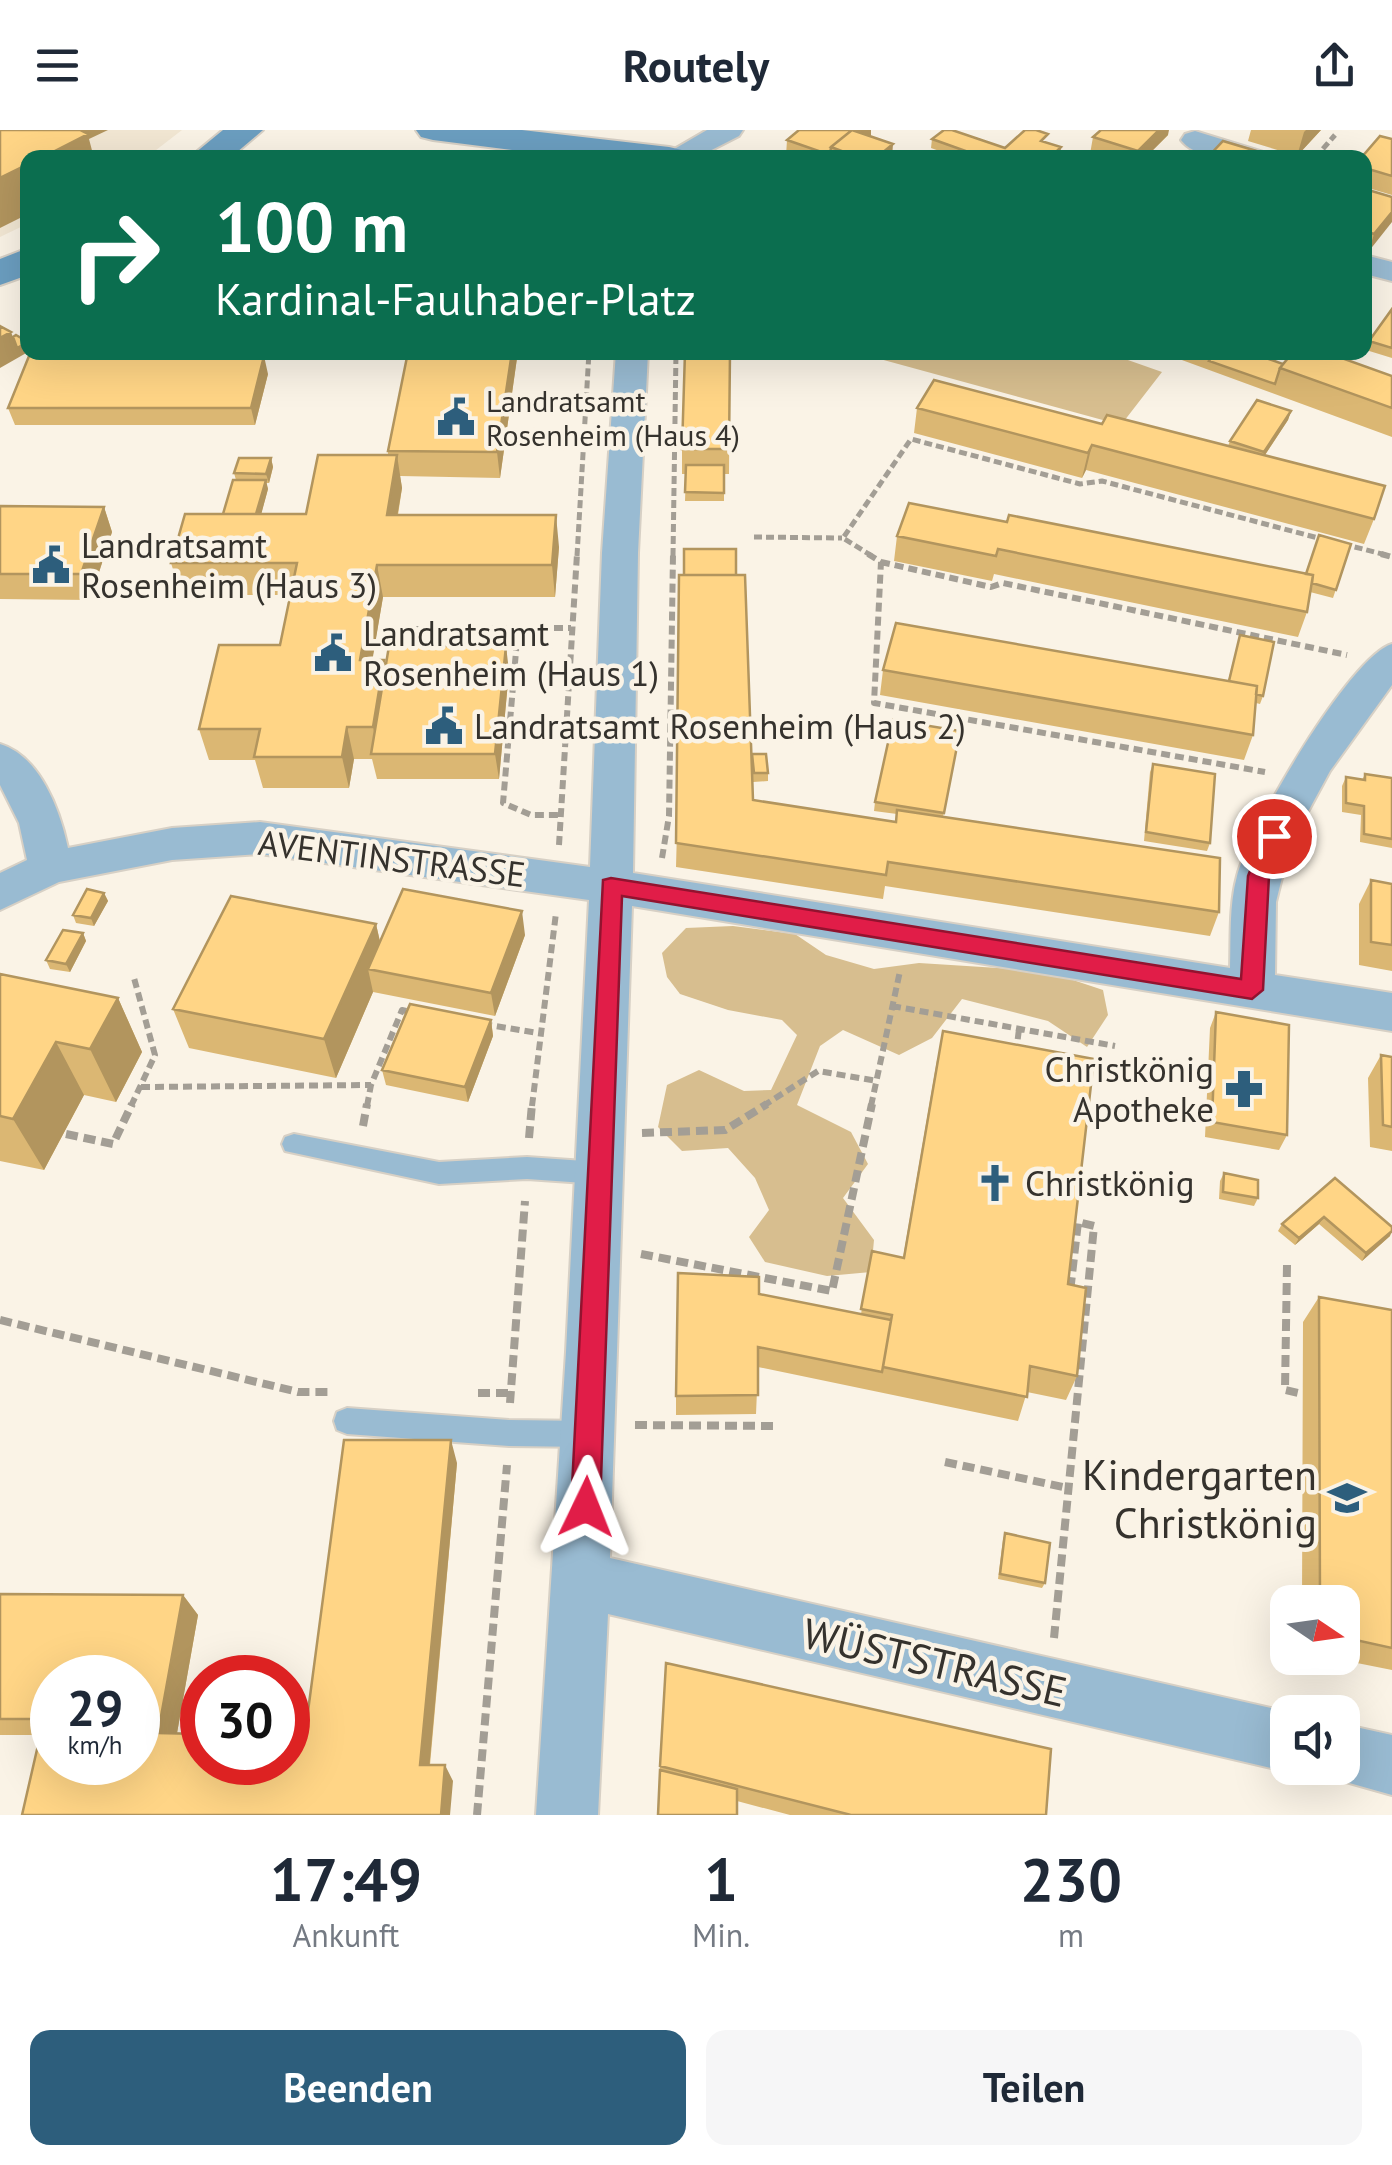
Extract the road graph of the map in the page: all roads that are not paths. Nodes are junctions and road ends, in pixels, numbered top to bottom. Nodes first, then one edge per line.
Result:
1 (246, 130) edge
2 (432, 130) edge
3 (729, 130) edge
4 (1195, 140) dead end
5 (217, 150) edge
6 (603, 150) edge
7 (688, 150) edge
8 (1227, 150) edge
9 (631, 360) edge
10 (1390, 660) edge
11 (0, 759) edge
12 (49, 868) junction
13 (633, 890) junction
14 (0, 893) edge
15 (1252, 990) junction
16 (1392, 1012) edge
17 (294, 1144) dead end
18 (600, 1153) junction
19 (347, 1421) dead end
20 (589, 1426) junction
21 (582, 1580) junction
22 (1270, 1738) edge
23 (1360, 1758) edge
24 (1392, 1765) edge
25 (567, 1815) edge

1 - 5 main road
2 - 6 main road
3 - 7 street
4 - 8 street
9 - 13 street
10 - 15 street
11 - 12 street
12 - 13 street, AVENTINSTRASSE
12 - 14 street, AVENTINSTRASSE
13 - 15 street, AVENTINSTRASSE
13 - 18 street
15 - 16 street, AVENTINSTRASSE
17 - 18 lane
18 - 20 street
19 - 20 lane
20 - 21 street
21 - 22 street, WÜSTSTRASSE
21 - 25 street
23 - 24 street

